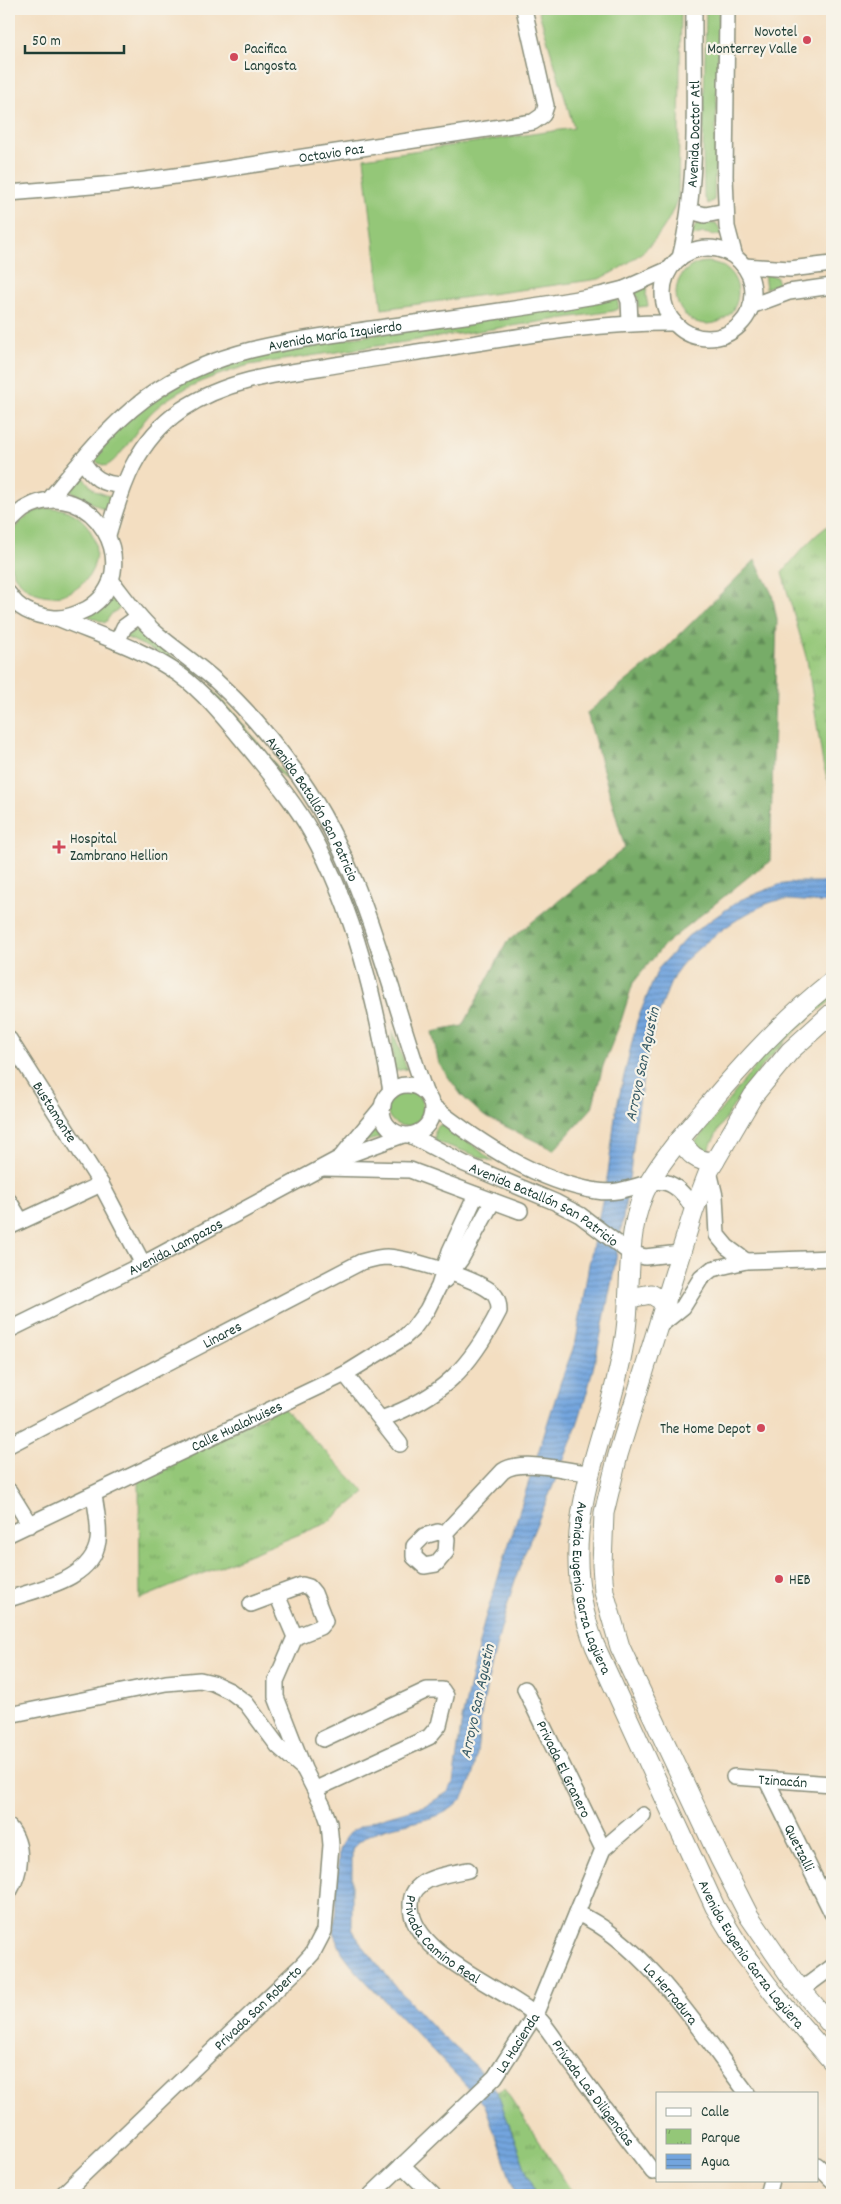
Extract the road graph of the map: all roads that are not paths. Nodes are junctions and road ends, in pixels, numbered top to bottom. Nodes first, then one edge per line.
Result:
1 (524, 9) edge
2 (694, 9) edge
3 (727, 9) edge
4 (9, 193) edge
5 (690, 211) junction
6 (726, 211) junction
7 (739, 261) junction
8 (675, 263) junction
9 (832, 264) edge
10 (832, 286) edge
11 (624, 289) junction
12 (751, 306) junction
13 (630, 322) junction
14 (674, 323) junction
15 (82, 460) junction
16 (123, 485) junction
17 (48, 501) junction
18 (9, 523) edge
19 (108, 535) junction
20 (111, 580) junction
21 (10, 599) edge
22 (139, 616) junction
23 (60, 619) junction
24 (117, 642) junction
25 (832, 981) edge
26 (832, 1013) edge
27 (9, 1039) edge
28 (391, 1091) junction
29 (425, 1092) junction
30 (383, 1106) junction
31 (432, 1106) junction
32 (407, 1135) junction
33 (680, 1139) junction
34 (340, 1158) junction
35 (712, 1166) junction
36 (322, 1168) junction
37 (649, 1182) junction
38 (101, 1184) junction
39 (476, 1195) junction
40 (9, 1201) edge
41 (493, 1201) junction
42 (694, 1210) junction
43 (520, 1211) dead end
44 (15, 1224) edge
45 (630, 1253) junction
46 (680, 1253) junction
47 (832, 1258) edge
48 (746, 1261) junction
49 (143, 1264) junction
50 (447, 1271) junction
51 (630, 1298) junction
52 (666, 1303) junction
53 (657, 1328) junction
54 (9, 1330) edge
55 (344, 1374) junction
56 (382, 1419) junction
57 (400, 1444) dead end
58 (9, 1445) edge
59 (588, 1473) junction
60 (9, 1491) edge
61 (94, 1495) junction
62 (30, 1525) junction
63 (9, 1534) edge
64 (444, 1534) dead end
65 (277, 1595) junction
66 (9, 1599) edge
67 (251, 1604) dead end
68 (295, 1636) junction
69 (525, 1689) dead end
70 (9, 1715) edge
71 (323, 1739) dead end
72 (304, 1768) junction
73 (734, 1776) dead end
74 (767, 1781) junction
75 (832, 1784) edge
76 (316, 1789) junction
77 (643, 1815) dead end
78 (9, 1827) edge
79 (603, 1849) junction
80 (720, 1859) junction
81 (468, 1870) dead end
82 (698, 1871) junction
83 (9, 1892) edge
84 (577, 1913) junction
85 (832, 1914) edge
86 (830, 1974) edge
87 (801, 1990) junction
88 (535, 2015) junction
89 (830, 2018) edge
90 (832, 2061) edge
91 (746, 2092) edge
92 (402, 2165) junction
93 (818, 2166) edge
94 (653, 2172) dead end
95 (832, 2180) edge
96 (770, 2182) edge
97 (62, 2195) edge
98 (371, 2195) edge
99 (433, 2195) edge
100 (767, 2195) edge

1 - 4 street, Octavio Paz
2 - 5 street, Avenida Doctor Atl
3 - 6 street
5 - 6 street
5 - 8 street, Avenida Doctor Atl
6 - 7 street
7 - 8 street
7 - 9 street
7 - 12 street
8 - 11 street, Avenida María Izquierdo
8 - 14 street
10 - 12 street
11 - 13 street
11 - 15 street, Avenida María Izquierdo
12 - 14 street
13 - 14 street, Avenida María Izquierdo
13 - 16 street, Avenida María Izquierdo
15 - 16 street
15 - 17 street, Avenida María Izquierdo
16 - 19 street, Avenida María Izquierdo
17 - 18 street
17 - 19 street
19 - 20 street
20 - 22 street, Avenida Batallón San Patricio
20 - 23 street
21 - 23 street, Avenida Batallón San Patricio
22 - 24 street
22 - 29 street, Avenida Batallón San Patricio
23 - 24 street, Avenida Batallón San Patricio
24 - 28 street, Avenida Batallón San Patricio
25 - 33 main road, Avenida Eugenio Garza Lagüera
26 - 35 main road, Avenida Eugenio Garza Lagüera
27 - 38 street, Bustamante
28 - 29 street
28 - 30 street
29 - 31 street
30 - 32 street
30 - 34 street, Avenida Lampazos
31 - 32 street
31 - 37 street, Avenida Batallón San Patricio
32 - 34 street, Avenida Lampazos
32 - 45 street, Avenida Batallón San Patricio
33 - 35 main road
33 - 37 main road, Avenida Eugenio Garza Lagüera
34 - 36 street, Avenida Lampazos
35 - 42 main road, Avenida Eugenio Garza Lagüera
35 - 48 street
36 - 39 street
36 - 49 street, Avenida Lampazos
37 - 42 street, Avenida Batallón San Patricio
37 - 45 main road, Avenida Eugenio Garza Lagüera
38 - 44 street
38 - 49 street, Bustamante
39 - 41 street
39 - 50 street, Calle Hualahuises
40 - 44 street
41 - 43 street
41 - 50 street, Calle Hualahuises
42 - 46 main road, Avenida Eugenio Garza Lagüera
45 - 46 street, Avenida Batallón San Patricio
45 - 51 main road, Avenida Eugenio Garza Lagüera
46 - 52 main road, Avenida Eugenio Garza Lagüera
47 - 48 street
48 - 53 street
49 - 54 street, Avenida Lampazos
50 - 55 street, Calle Hualahuises
50 - 56 street, Linares
50 - 58 street, Linares
51 - 52 main road
51 - 59 main road, Avenida Eugenio Garza Lagüera
52 - 53 main road, Avenida Eugenio Garza Lagüera
53 - 80 main road, Avenida Eugenio Garza Lagüera
55 - 56 street
55 - 61 street, Calle Hualahuises
56 - 57 street
59 - 64 street
59 - 82 main road, Avenida Eugenio Garza Lagüera
60 - 62 street
61 - 62 street, Calle Hualahuises
61 - 66 street
62 - 63 street, Calle Hualahuises
65 - 67 street
65 - 68 street
65 - 68 street
68 - 72 street, Privada San Roberto
69 - 79 street, Privada El Granero
70 - 72 street, Privada San Roberto
71 - 76 street
72 - 76 street, Privada San Roberto
73 - 74 street, Tzinacán
74 - 75 street, Tzinacán
74 - 85 street, Quetzalli
76 - 97 street, Privada San Roberto
77 - 79 street
78 - 83 street
79 - 84 street, La Hacienda
80 - 82 main road
80 - 87 main road, Avenida Eugenio Garza Lagüera
81 - 88 street, Privada Camino Real
82 - 90 main road, Avenida Eugenio Garza Lagüera
84 - 88 street, La Hacienda
84 - 91 street, La Herradura
86 - 87 street
87 - 89 main road, Avenida Eugenio Garza Lagüera
88 - 92 street, La Hacienda
88 - 94 street, Privada Las Diligencias
92 - 98 street, La Hacienda
92 - 99 street
93 - 95 street
96 - 100 street

